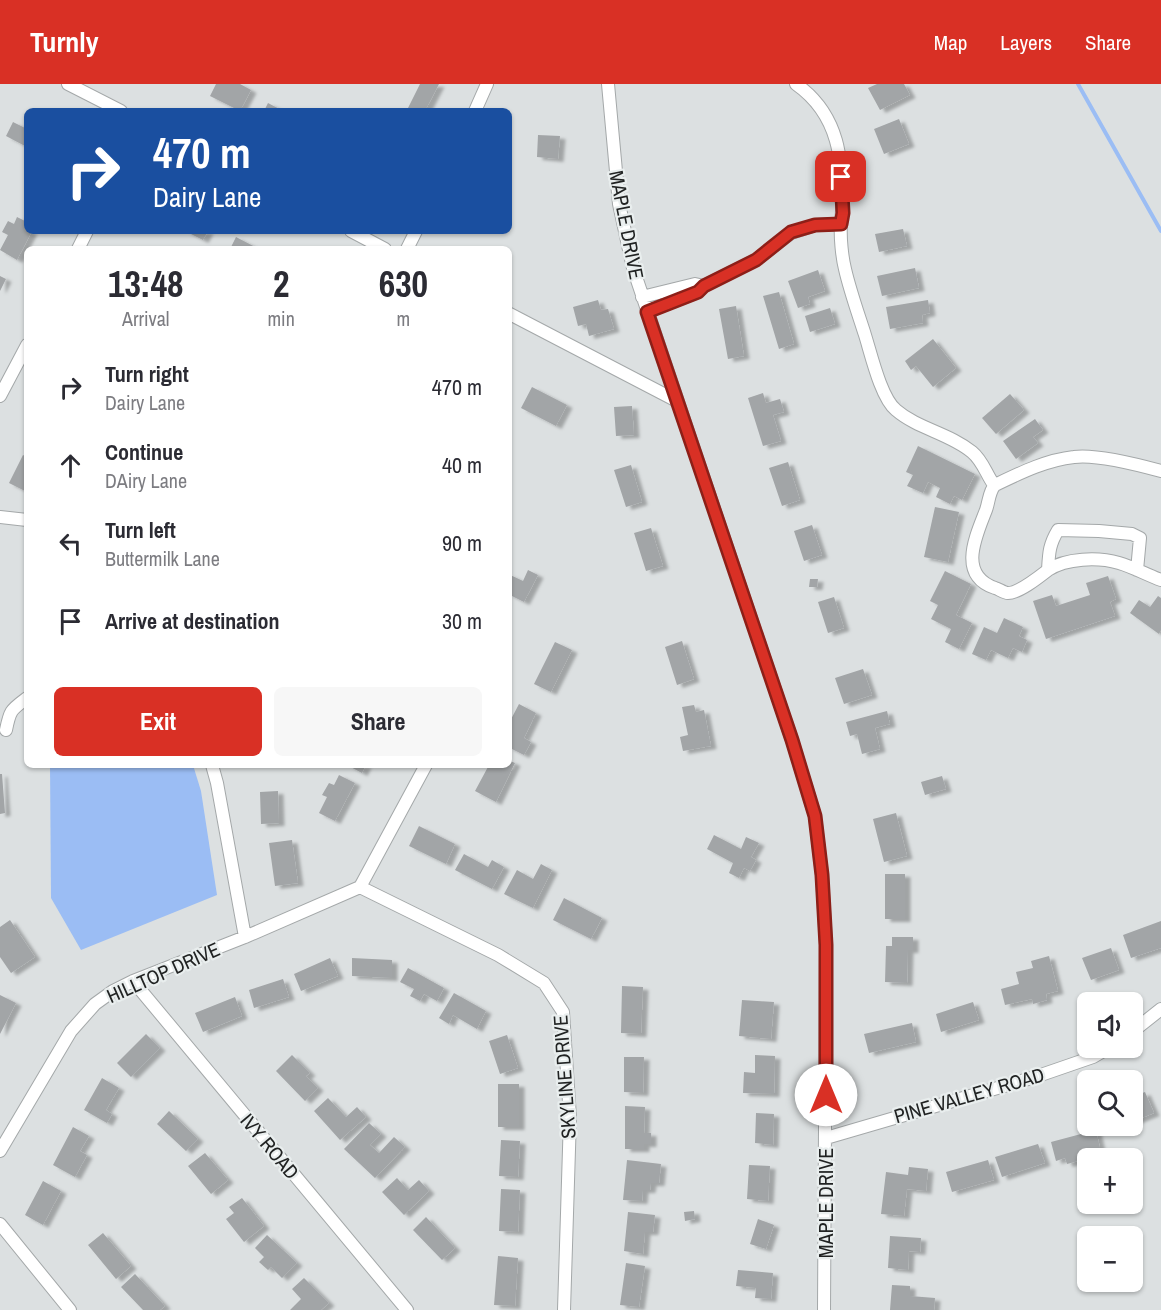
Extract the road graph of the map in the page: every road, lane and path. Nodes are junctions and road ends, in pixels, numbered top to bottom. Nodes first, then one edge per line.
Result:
1 (68, 84) edge
2 (487, 84) edge
3 (608, 84) edge
4 (796, 84) edge
5 (115, 108) edge
6 (476, 108) edge
7 (841, 224) junction
8 (357, 234) edge
9 (379, 246) edge
10 (677, 294) junction
11 (642, 297) junction
12 (647, 312) junction
13 (512, 315) edge
14 (24, 351) edge
15 (0, 396) edge
16 (677, 401) junction
17 (1161, 471) edge
18 (994, 486) junction
19 (0, 517) edge
20 (24, 520) edge
21 (1048, 570) junction
22 (1137, 570) junction
23 (1161, 580) edge
24 (24, 700) edge
25 (6, 730) dead end
26 (213, 768) edge
27 (424, 768) edge
28 (360, 888) junction
29 (245, 937) junction
30 (133, 981) junction
31 (1161, 1010) edge
32 (1143, 1024) edge
33 (1089, 1058) edge
34 (826, 1138) junction
35 (2, 1144) edge
36 (0, 1224) edge
37 (70, 1310) edge
38 (407, 1310) edge
39 (564, 1310) edge
40 (824, 1310) edge

1 - 5 street
2 - 6 street
3 - 11 street, MAPLE DRIVE
4 - 7 street
7 - 10 street
7 - 18 street
8 - 9 street
10 - 11 street
10 - 12 street
11 - 12 street, MAPLE DRIVE
12 - 16 street, MAPLE DRIVE
13 - 16 street
14 - 15 street
16 - 34 street, MAPLE DRIVE
17 - 18 street
18 - 21 street
19 - 20 street
21 - 22 street
21 - 22 street
22 - 23 street
24 - 25 street
26 - 29 street
27 - 28 street
28 - 29 street, HILLTOP DRIVE
28 - 39 street, SKYLINE DRIVE
29 - 30 street, HILLTOP DRIVE
30 - 35 street, HILLTOP DRIVE
30 - 38 street, IVY ROAD
31 - 32 street
33 - 34 street, PINE VALLEY ROAD
34 - 40 street, MAPLE DRIVE
36 - 37 street

